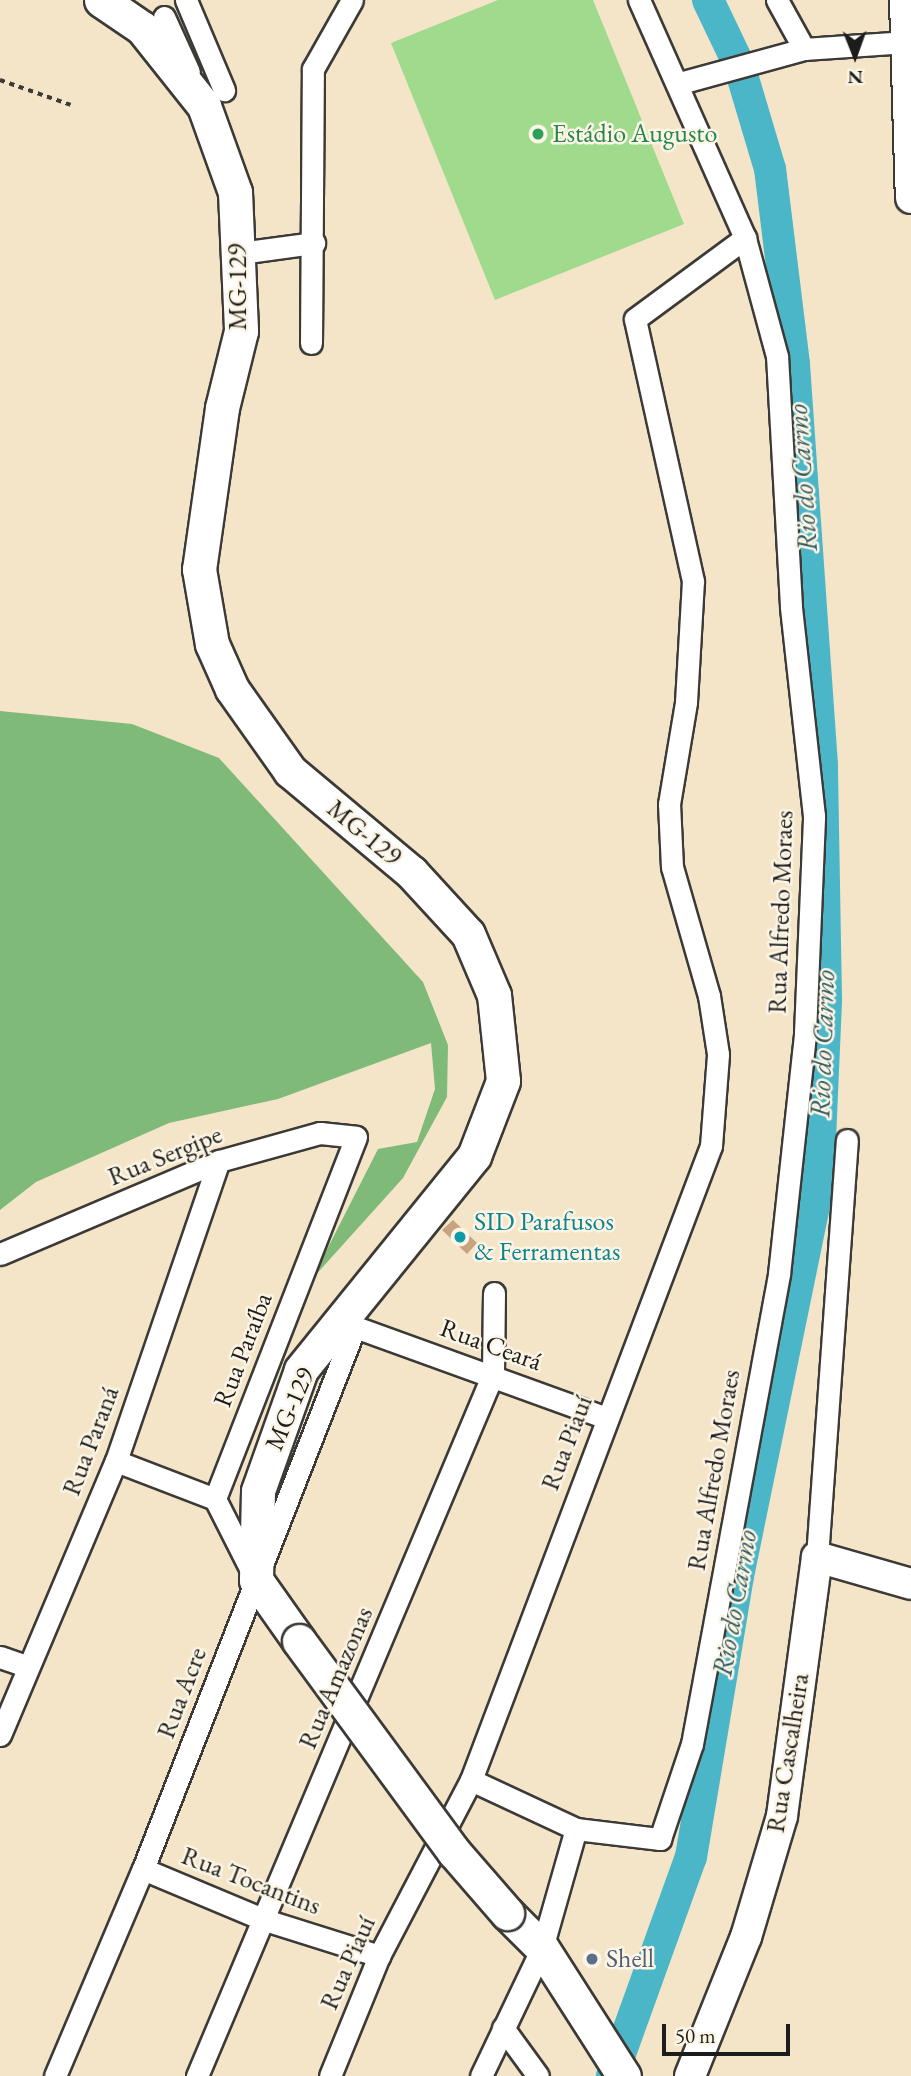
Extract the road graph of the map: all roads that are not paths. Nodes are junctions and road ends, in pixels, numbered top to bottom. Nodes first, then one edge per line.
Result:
1 (101, 0) edge
2 (352, 0) edge
3 (639, 0) edge
4 (777, 0) edge
5 (905, 0) edge
6 (187, 3) edge
7 (153, 22) junction
8 (907, 42) junction
9 (796, 52) junction
10 (690, 80) junction
11 (214, 98) junction
12 (911, 198) edge
13 (745, 238) junction
14 (314, 243) junction
15 (240, 254) junction
16 (311, 343) dead end
17 (356, 1137) joint
18 (847, 1139) dead end
19 (219, 1161) junction
20 (0, 1254) edge
21 (494, 1293) dead end
22 (355, 1327) joint
23 (493, 1374) junction
24 (606, 1418) junction
25 (116, 1461) junction
26 (215, 1499) junction
27 (817, 1557) junction
28 (256, 1580) junction
29 (911, 1584) edge
30 (0, 1657) edge
31 (26, 1666) junction
32 (0, 1735) edge
33 (471, 1780) junction
34 (576, 1829) junction
35 (143, 1869) junction
36 (265, 1920) junction
37 (542, 1948) junction
38 (379, 1956) junction
39 (503, 2028) junction
40 (55, 2076) edge
41 (197, 2076) edge
42 (330, 2076) edge
43 (481, 2076) edge
44 (538, 2076) edge
45 (624, 2076) edge
46 (690, 2076) edge

1 - 7 main road, MG-129 / MG-129
2 - 14 street
3 - 10 street, Rua Alfredo Moraes
4 - 9 street
5 - 8 street
6 - 7 street
6 - 11 street
7 - 11 main road, MG-129 / MG-129
8 - 9 street
8 - 12 street
9 - 10 street
10 - 13 street, Rua Alfredo Moraes
11 - 15 main road, MG-129 / MG-129
13 - 24 street, Rua Piauí
13 - 34 street, Rua Alfredo Moraes
14 - 15 street
14 - 16 street
15 - 28 main road, MG-129 / MG-129
17 - 19 street, Rua Sergipe
17 - 26 street, Rua Paraíba
18 - 27 street
19 - 20 street, Rua Sergipe
19 - 25 street, Rua Paraná
21 - 23 street, Rua Amazonas
22 - 23 street, Rua Ceará
22 - 28 street, Rua Acre
23 - 24 street, Rua Ceará
23 - 36 street, Rua Amazonas
24 - 33 street, Rua Piauí
25 - 26 street
25 - 31 street, Rua Paraná
26 - 28 street
27 - 29 street
27 - 46 street, Rua Cascalheira
28 - 35 street, Rua Acre
28 - 37 main road, bridge
30 - 31 street
31 - 32 street, Rua Paraná
33 - 34 street
33 - 38 street, Rua Piauí
34 - 37 street
35 - 36 street, Rua Tocantins
35 - 40 street, Rua Acre
36 - 38 street, Rua Tocantins
36 - 41 street, Rua Amazonas
37 - 39 street
37 - 45 main road
38 - 42 street, Rua Piauí
39 - 43 street
39 - 44 street

